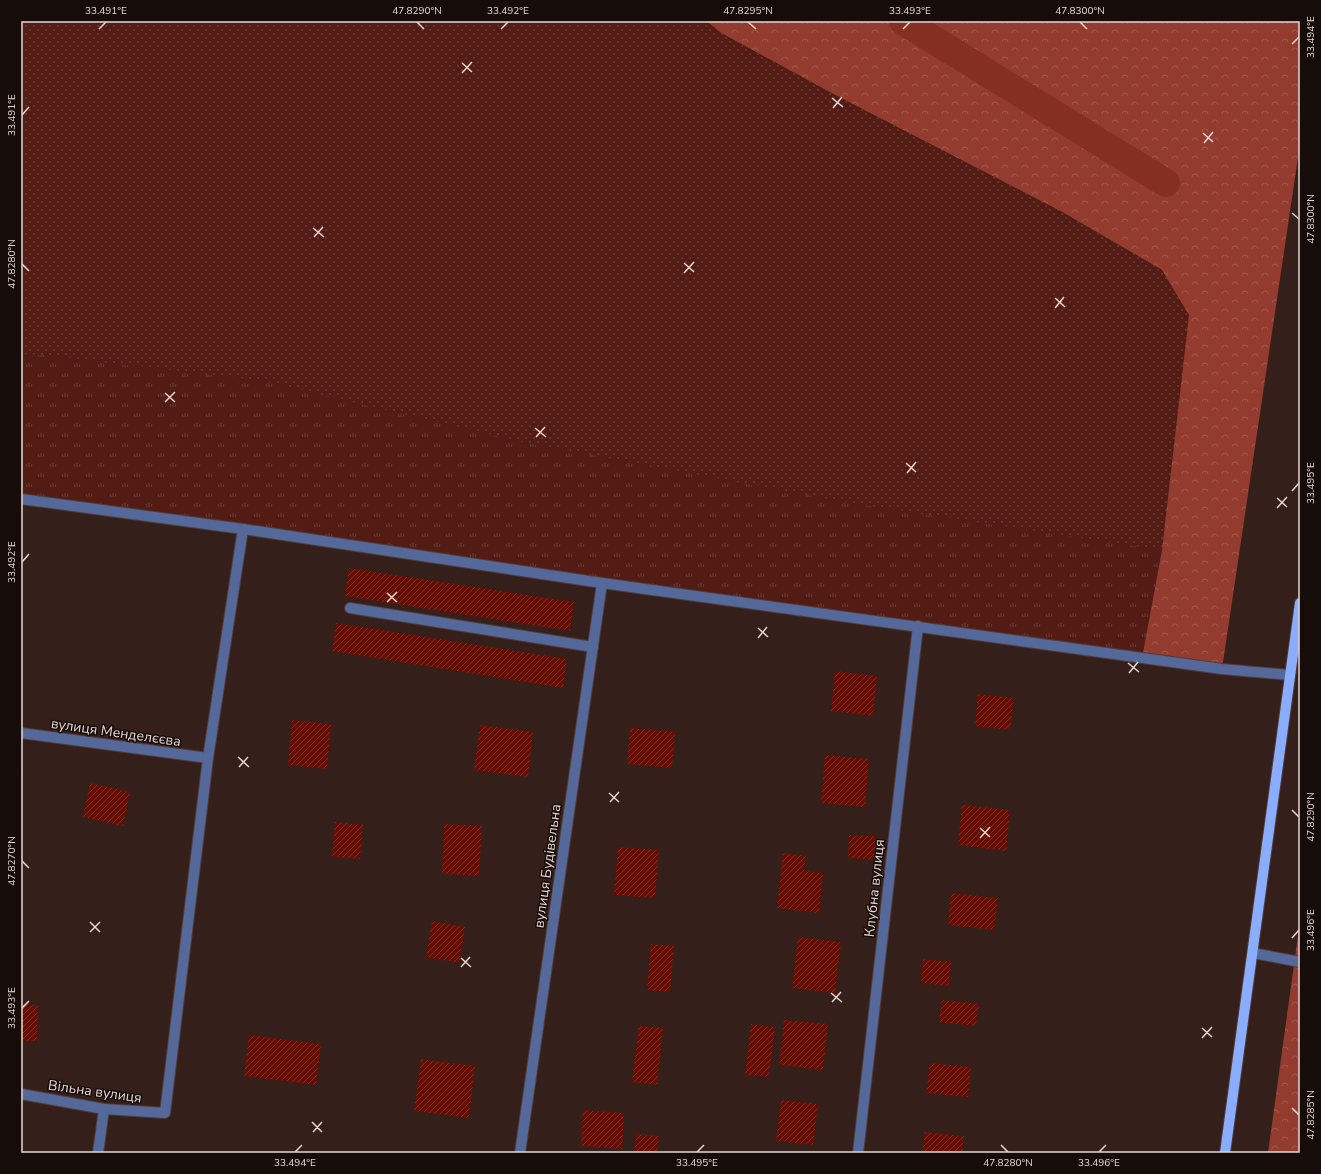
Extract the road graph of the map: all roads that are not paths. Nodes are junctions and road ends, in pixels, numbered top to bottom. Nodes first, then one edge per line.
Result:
1 (21, 499) edge
2 (244, 529) junction
3 (602, 583) junction
4 (1300, 603) edge
5 (350, 608) dead end
6 (918, 626) junction
7 (593, 647) junction
8 (1290, 675) junction
9 (21, 732) edge
10 (208, 758) junction
11 (1253, 953) junction
12 (1300, 962) edge
13 (21, 1094) edge
14 (104, 1108) junction
15 (98, 1153) edge
16 (520, 1153) edge
17 (858, 1153) edge
18 (1225, 1153) edge

1 - 2 street
2 - 3 street
2 - 10 street
3 - 6 street
3 - 7 street, вулиця Будівельна
4 - 8 main road
5 - 7 street
6 - 8 street
6 - 17 street, Клубна вулиця
7 - 16 street, вулиця Будівельна
8 - 11 main road
9 - 10 street, вулиця Менделєєва
10 - 14 street, Вільна вулиця
11 - 12 street
11 - 18 main road
13 - 14 street, Вільна вулиця
14 - 15 street

